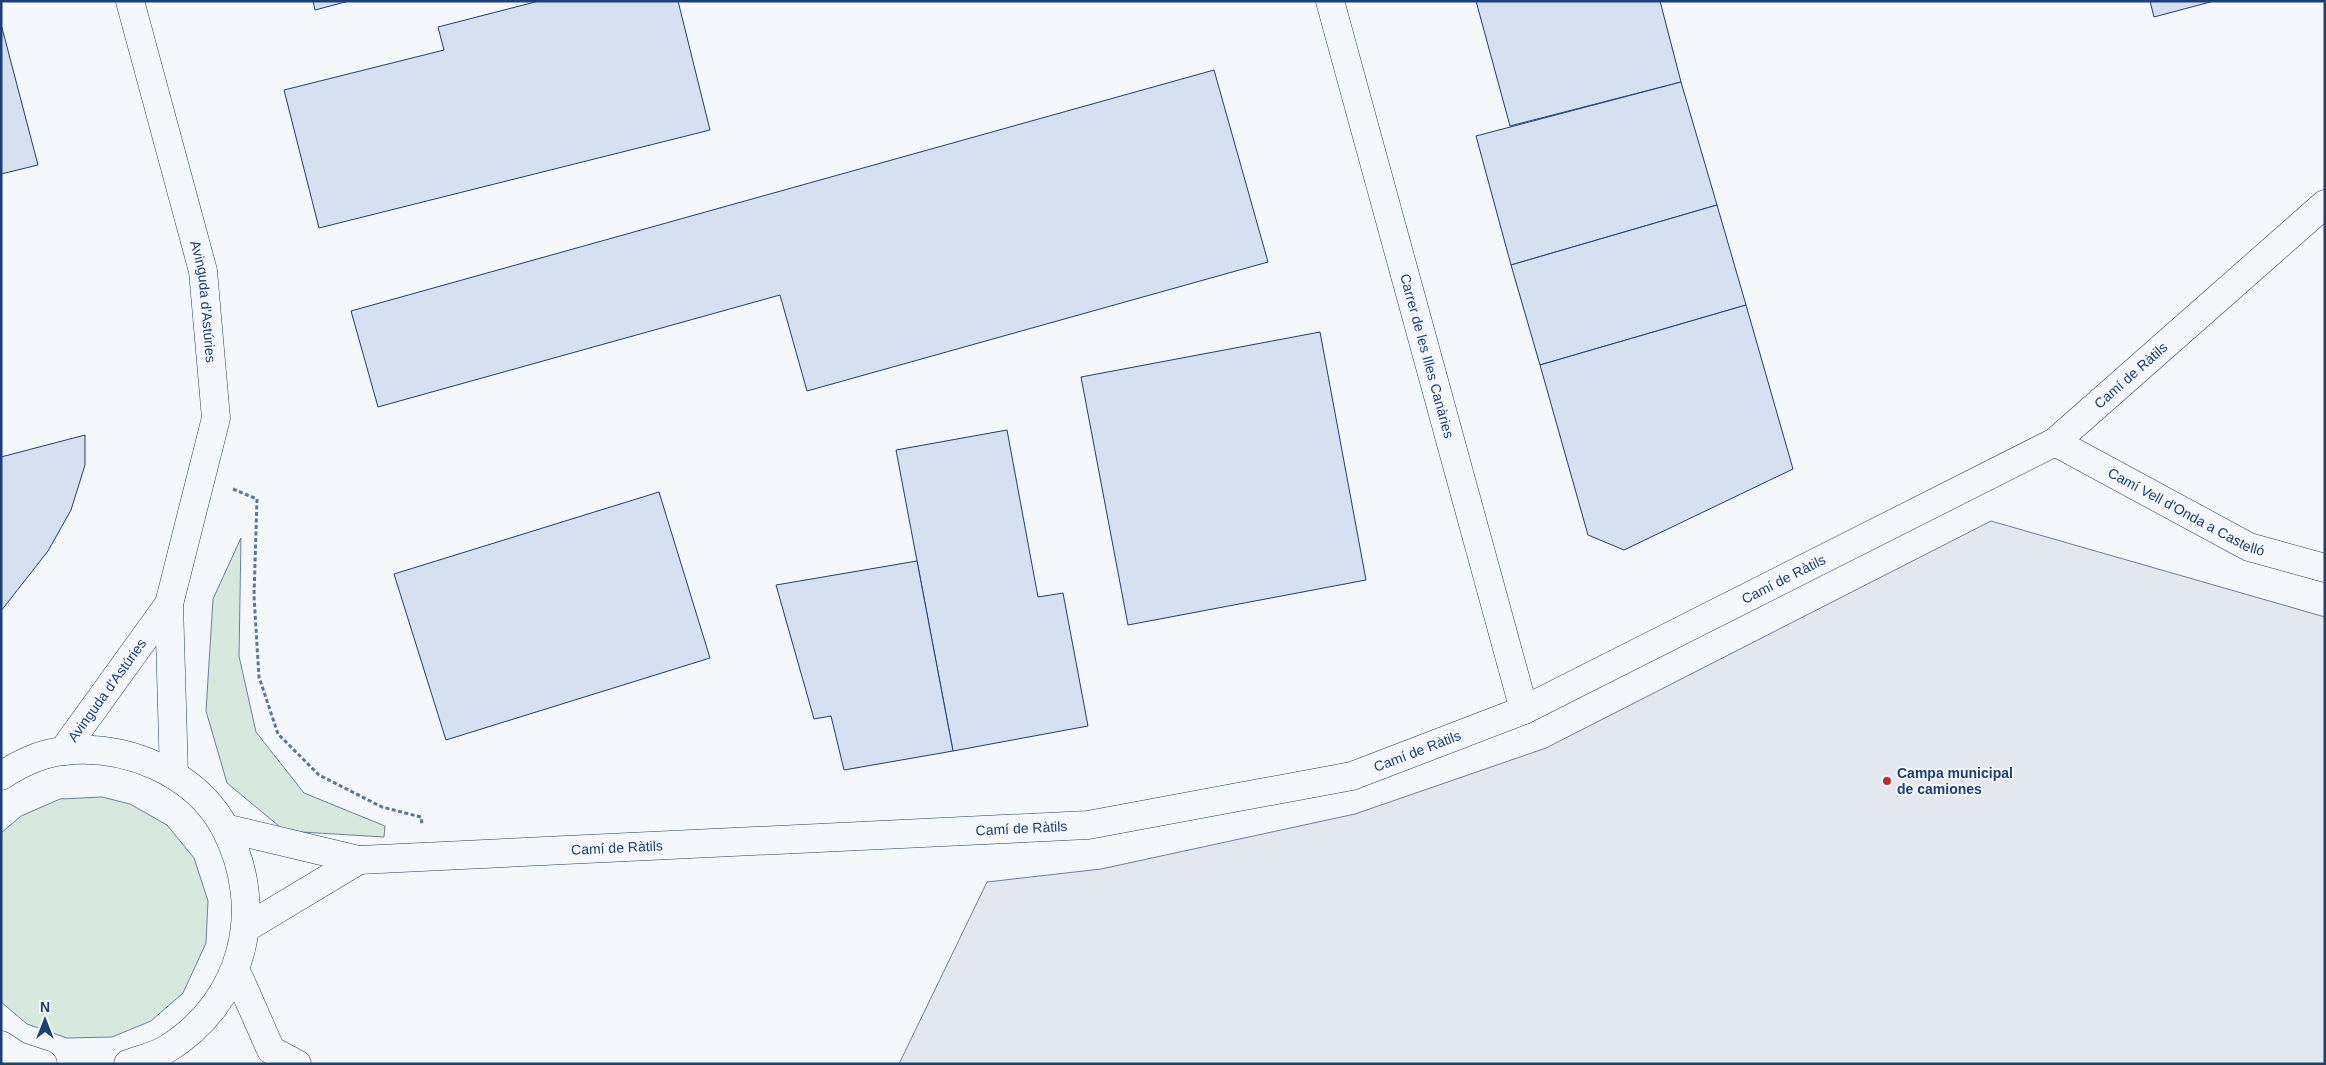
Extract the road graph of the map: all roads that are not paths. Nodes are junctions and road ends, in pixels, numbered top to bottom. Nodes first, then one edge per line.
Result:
1 (130, 1) edge
2 (1330, 1) edge
3 (2325, 204) edge
4 (2055, 442) junction
5 (2325, 568) edge
6 (169, 604) junction
7 (1524, 710) junction
8 (63, 751) junction
9 (174, 775) junction
10 (1, 776) edge
11 (225, 828) junction
12 (359, 860) junction
13 (246, 928) junction
14 (236, 971) junction
15 (1, 1045) edge
16 (44, 1064) edge
17 (128, 1064) edge
18 (297, 1064) edge

1 - 6 street, Avinguda d'Astúries
2 - 7 street, Carrer de les Illes Canàries
3 - 4 street, Camí de Ràtils
4 - 5 street, Camí Vell d'Onda a Castelló
4 - 7 street, Camí de Ràtils
6 - 8 street, Avinguda d'Astúries
6 - 9 street, Avinguda d'Astúries
7 - 12 street, Camí de Ràtils
8 - 9 street
8 - 10 street
9 - 11 street
11 - 12 street, Camí de Ràtils
11 - 13 street
12 - 13 street, Camí de Ràtils
13 - 14 street
14 - 17 street
14 - 18 street
15 - 16 street

